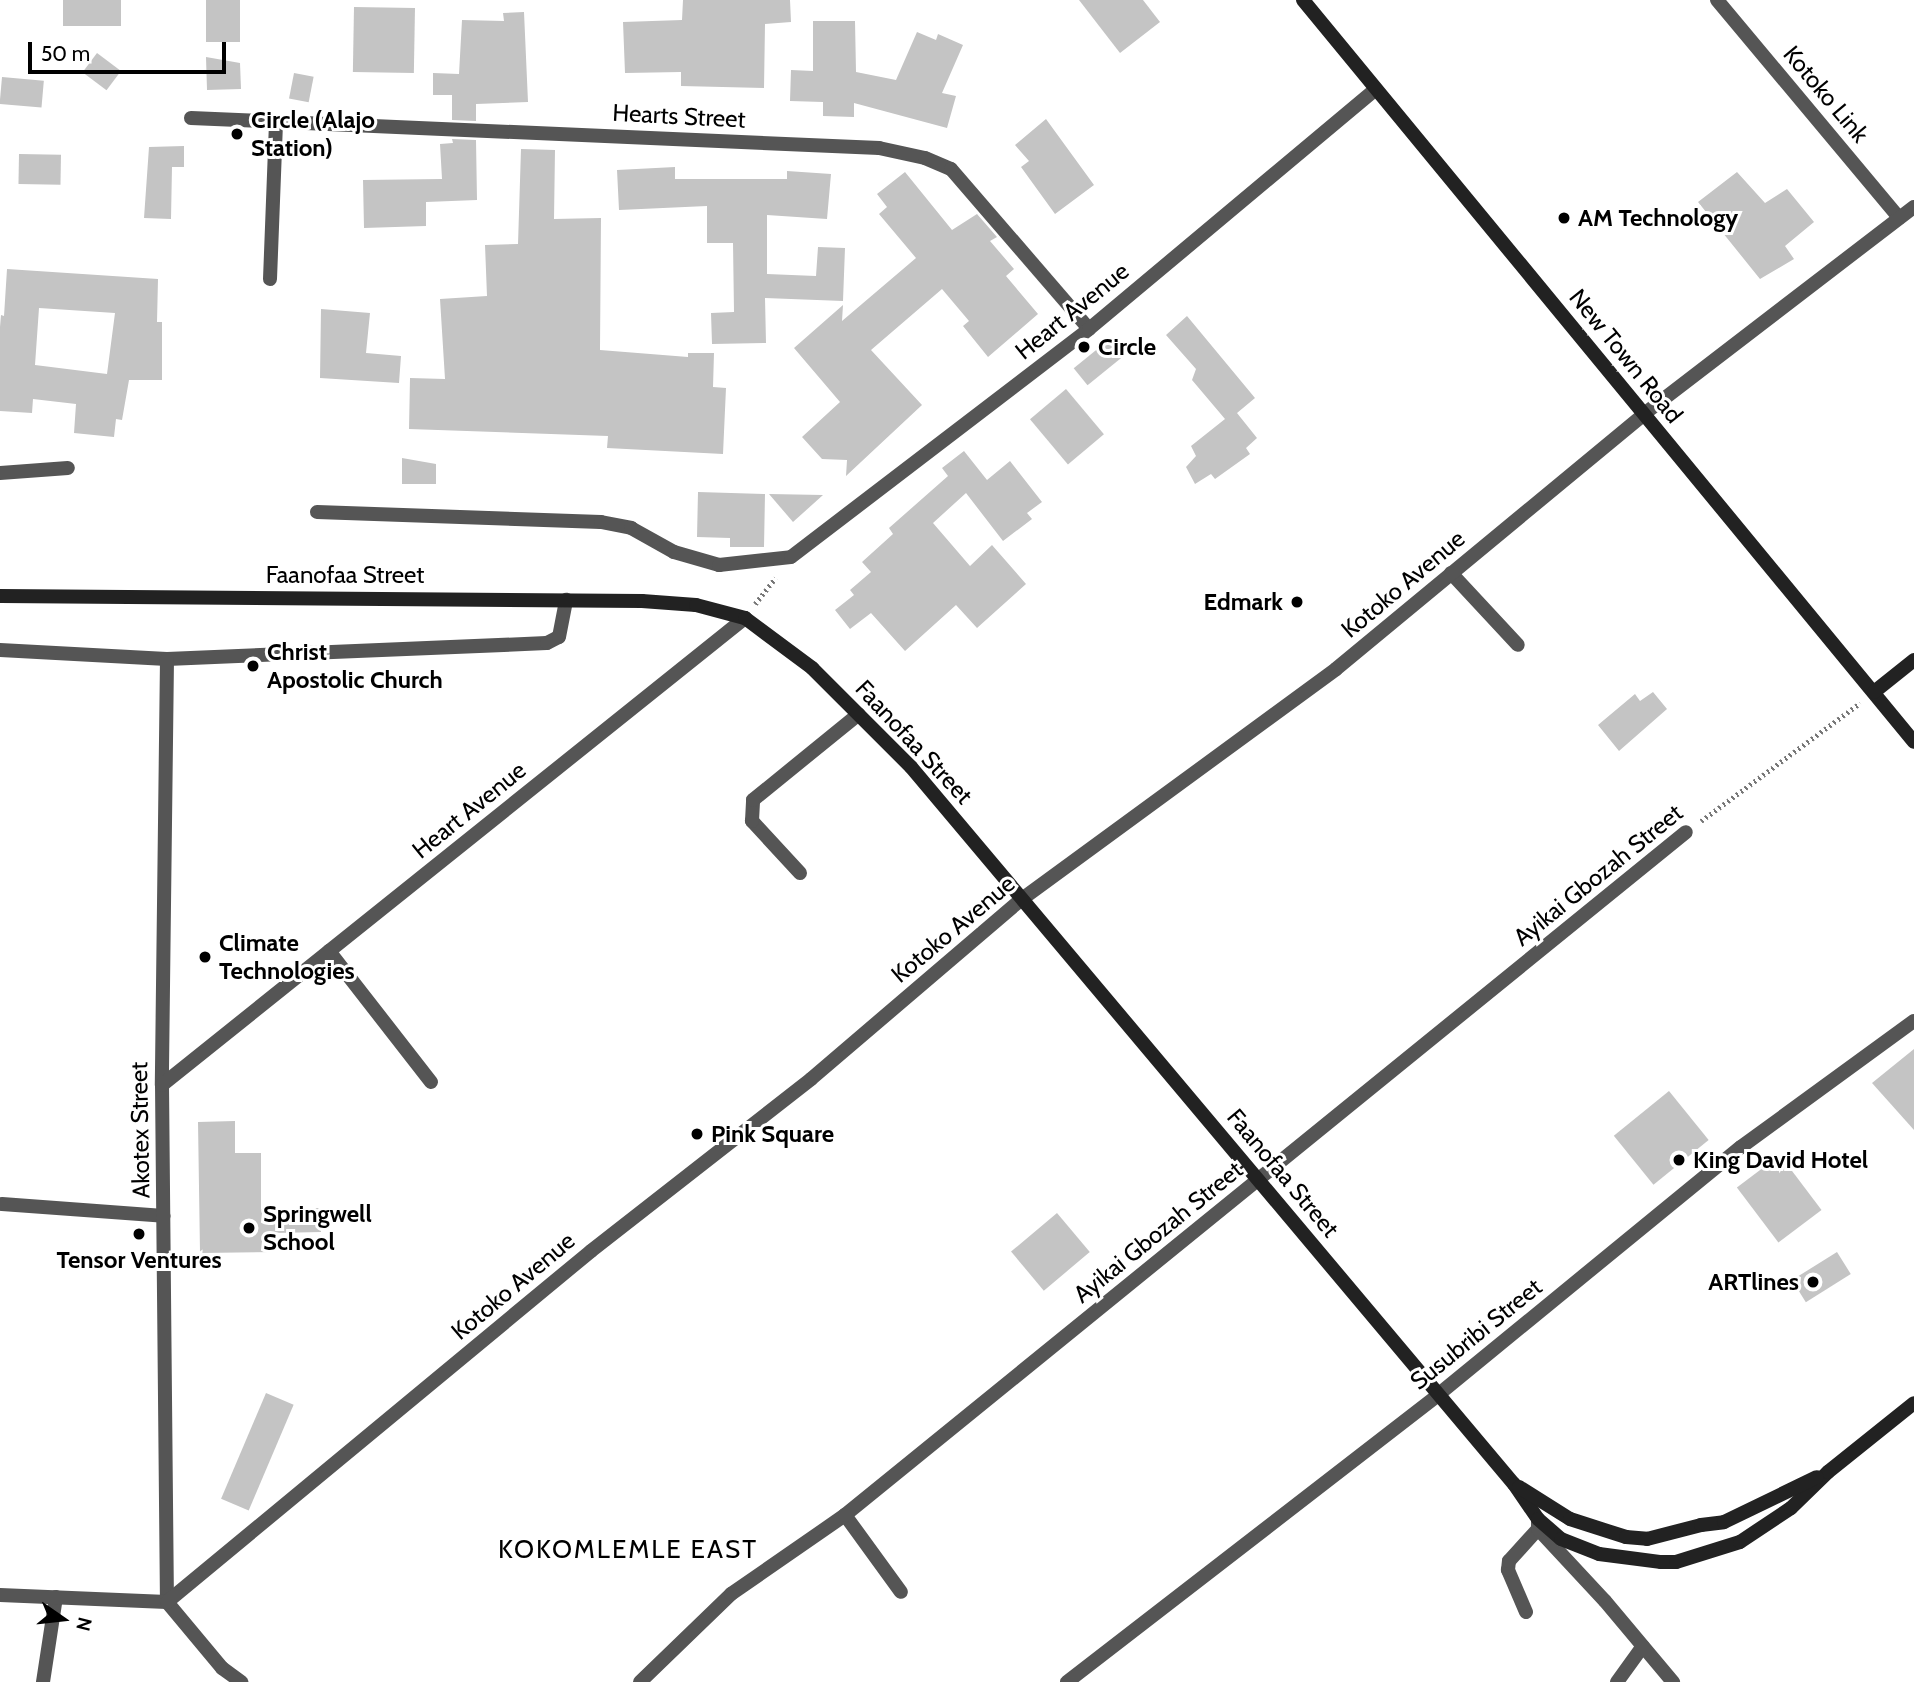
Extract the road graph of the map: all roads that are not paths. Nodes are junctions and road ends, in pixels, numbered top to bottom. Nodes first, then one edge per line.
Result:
1 (1303, 0) edge
2 (1717, 0) edge
3 (1375, 90) junction
4 (191, 118) dead end
5 (276, 120) junction
6 (1914, 207) edge
7 (1899, 218) junction
8 (270, 279) dead end
9 (1088, 329) junction
10 (1644, 414) junction
11 (68, 468) dead end
12 (0, 474) edge
13 (317, 512) dead end
14 (1451, 573) junction
15 (0, 596) edge
16 (566, 600) junction
17 (745, 618) junction
18 (1518, 645) dead end
19 (0, 650) edge
20 (167, 659) junction
21 (1914, 660) edge
22 (1874, 692) junction
23 (859, 714) junction
24 (1914, 742) edge
25 (1686, 832) road end
26 (800, 873) dead end
27 (1022, 899) junction
28 (329, 951) junction
29 (1914, 1020) edge
30 (431, 1082) dead end
31 (162, 1085) junction
32 (1259, 1180) junction
33 (2, 1204) dead end
34 (164, 1216) junction
35 (1439, 1394) junction
36 (1914, 1403) edge
37 (1828, 1472) junction
38 (1514, 1484) junction
39 (845, 1515) junction
40 (1538, 1524) junction
41 (901, 1592) dead end
42 (0, 1595) edge
43 (56, 1597) junction
44 (167, 1602) junction
45 (1526, 1612) dead end
46 (1643, 1646) junction
47 (43, 1682) edge
48 (241, 1682) edge
49 (640, 1682) edge
50 (1067, 1682) edge
51 (1617, 1682) edge
52 (1673, 1682) edge

1 - 3 main road, New Town Road
2 - 7 street, Kotoko Link
3 - 9 street, Heart Avenue
3 - 10 main road, New Town Road
4 - 5 street, Hearts Street
5 - 8 street
5 - 9 street, Hearts Street
6 - 7 street, Kotoko Avenue
7 - 10 street, Kotoko Avenue
9 - 13 street, Heart Avenue
10 - 14 street, Kotoko Avenue
10 - 22 main road, New Town Road
11 - 12 street
14 - 18 street
14 - 27 street, Kotoko Avenue
15 - 16 main road, Faanofaa Street
16 - 17 main road, Faanofaa Street
16 - 20 street
17 - 23 main road, Faanofaa Street
17 - 28 street, Heart Avenue
19 - 20 street
20 - 31 street, Akotex Street
21 - 22 main road
22 - 24 main road, New Town Road
23 - 26 street
23 - 27 main road, Faanofaa Street
25 - 32 street, Ayikai Gbozah Street
27 - 32 main road, Faanofaa Street
27 - 44 street, Kotoko Avenue
28 - 30 street
28 - 31 street, Heart Avenue
29 - 35 street, Susubribi Street
31 - 34 street, Akotex Street
32 - 35 main road, Faanofaa Street
32 - 39 street, Ayikai Gbozah Street
33 - 34 street
34 - 44 street, Akotex Street
35 - 38 main road, Faanofaa Street
35 - 50 street, Susubribi Street
36 - 37 main road
37 - 38 main road
37 - 40 main road
38 - 40 main road
39 - 41 street
39 - 49 street, Ayikai Gbozah Street
40 - 45 street
40 - 46 street
42 - 43 street
43 - 44 street
43 - 47 street
44 - 48 street
46 - 51 street
46 - 52 street

